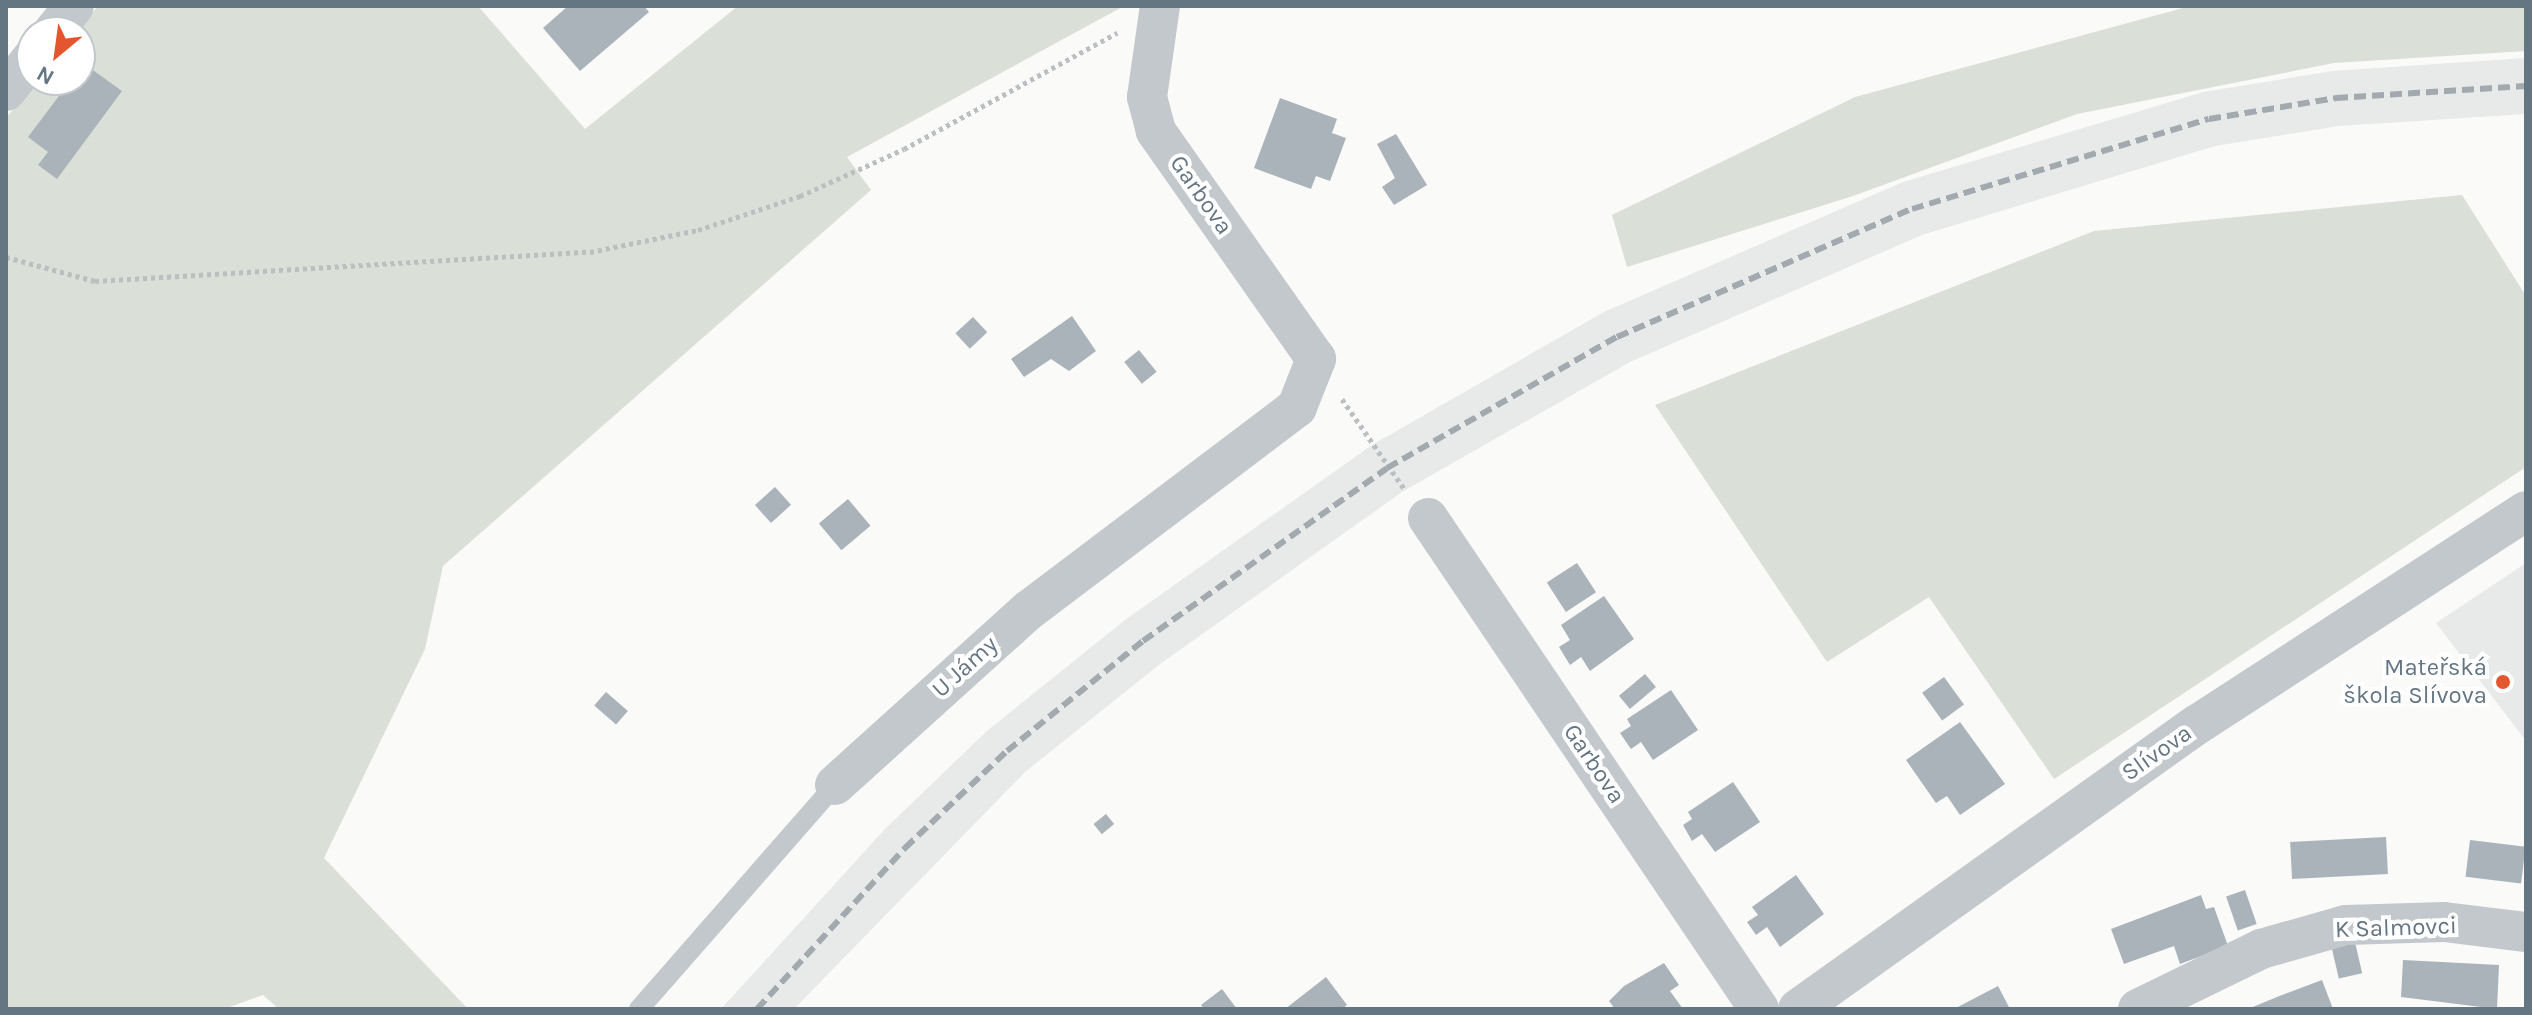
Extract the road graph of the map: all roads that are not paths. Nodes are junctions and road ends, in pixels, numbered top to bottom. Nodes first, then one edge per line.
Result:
1 (1158, 9) edge
2 (1316, 359) joint
3 (2526, 511) edge
4 (1428, 518) road end
5 (835, 785) joint
6 (2526, 932) edge
7 (639, 1009) edge
8 (1759, 1009) edge
9 (1798, 1009) edge
10 (2138, 1009) edge

1 - 2 street, Garbova
2 - 5 street, U Jámy
3 - 9 street, Slívova
4 - 8 street, Garbova
5 - 7 lane, U Jámy
6 - 10 street, K Salmovci

